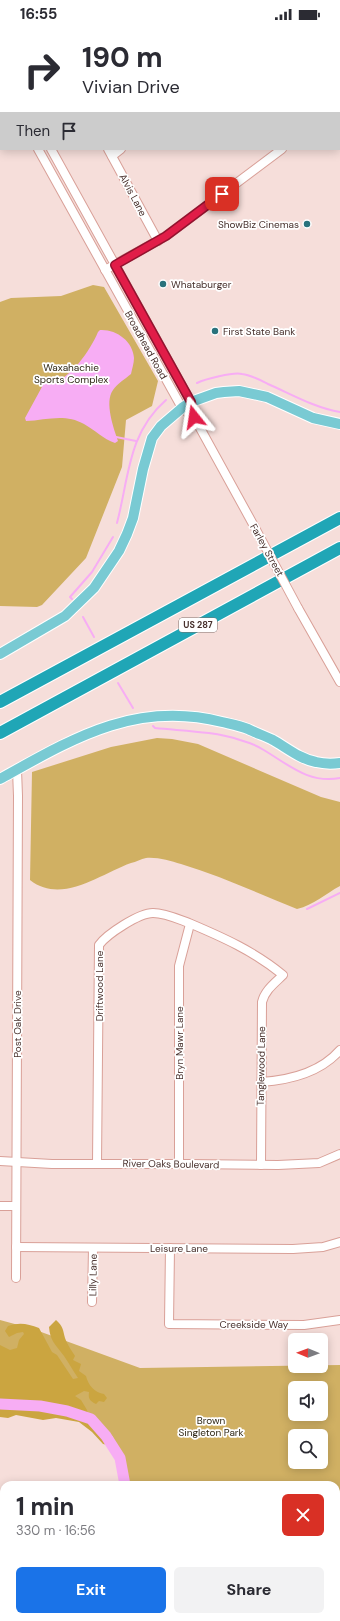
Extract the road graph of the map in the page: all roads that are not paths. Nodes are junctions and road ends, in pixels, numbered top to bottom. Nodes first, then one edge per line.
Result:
1 (40, 150) edge
2 (52, 150) edge
3 (281, 150) edge
4 (110, 152) edge
5 (158, 241) junction
6 (115, 265) junction
7 (105, 270) junction
8 (191, 402) junction
9 (182, 408) junction
10 (194, 417) junction
11 (340, 424) edge
12 (340, 518) edge
13 (340, 548) edge
14 (0, 654) edge
15 (71, 664) junction
16 (340, 682) edge
17 (0, 692) edge
18 (0, 702) edge
19 (55, 703) junction
20 (0, 734) edge
21 (0, 742) edge
22 (340, 763) edge
23 (17, 770) junction
24 (0, 779) edge
25 (190, 924) junction
26 (283, 975) joint
27 (340, 1050) edge
28 (261, 1082) junction
29 (340, 1154) edge
30 (0, 1161) edge
31 (16, 1161) junction
32 (97, 1164) junction
33 (179, 1164) junction
34 (261, 1165) junction
35 (0, 1206) edge
36 (16, 1206) junction
37 (340, 1242) edge
38 (16, 1247) junction
39 (93, 1248) junction
40 (170, 1248) junction
41 (16, 1278) dead end
42 (92, 1302) dead end
43 (340, 1320) edge

1 - 7 street, Broadhead Road
2 - 6 street, Broadhead Road
3 - 5 street
4 - 5 street, Alvis Lane
5 - 6 street
6 - 7 street
6 - 8 street, Broadhead Road
7 - 9 street, Broadhead Road
8 - 9 main road
8 - 10 street, Broadhead Road
8 - 11 main road
9 - 10 street, Broadhead Road
9 - 14 main road
10 - 16 street, Farley Street, bridge
12 - 15 highway, US 287
13 - 19 highway, US 287
15 - 17 highway
15 - 18 highway, US 287
19 - 20 highway, US 287
19 - 21 highway
22 - 23 main road
23 - 24 main road
23 - 31 street, Post Oak Drive
25 - 26 street, Driftwood Lane
25 - 32 street, Driftwood Lane
25 - 33 street, Bryn Mawr Lane
26 - 28 street, Tanglewood Lane
27 - 28 street
28 - 34 street, Tanglewood Lane
29 - 34 street, River Oaks Boulevard
30 - 31 street, River Oaks Boulevard
31 - 32 street, River Oaks Boulevard
31 - 36 street, Post Oak Drive
32 - 33 street, River Oaks Boulevard
33 - 34 street, River Oaks Boulevard
35 - 36 street
36 - 38 street, Post Oak Drive
37 - 40 street, Leisure Lane
38 - 39 street, Leisure Lane
38 - 41 street, Post Oak Drive
39 - 40 street, Leisure Lane
39 - 42 street, Lilly Lane
40 - 43 street, Creekside Way

